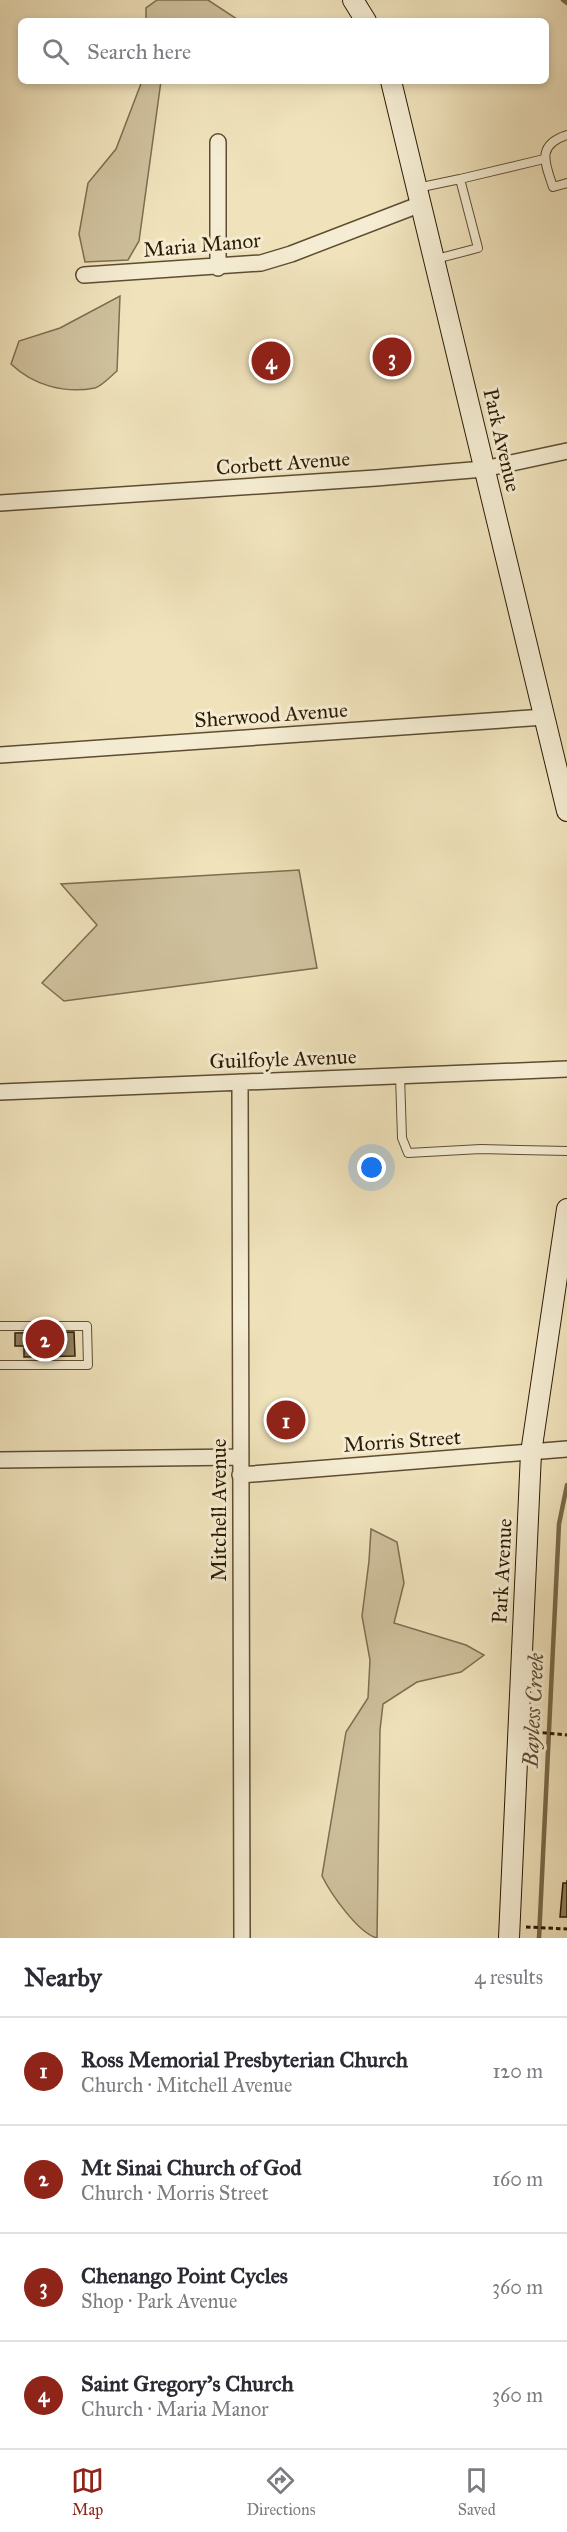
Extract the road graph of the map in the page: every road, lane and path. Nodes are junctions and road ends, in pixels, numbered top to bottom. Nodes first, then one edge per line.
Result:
1 (352, 0) edge
2 (364, 18) edge
3 (392, 84) edge
4 (567, 135) edge
5 (218, 142) dead end
6 (544, 159) junction
7 (460, 179) junction
8 (567, 183) edge
9 (419, 196) junction
10 (434, 259) junction
11 (218, 268) junction
12 (84, 275) dead end
13 (567, 451) edge
14 (484, 469) junction
15 (0, 503) edge
16 (545, 717) junction
17 (0, 755) edge
18 (567, 811) edge
19 (567, 1068) edge
20 (400, 1075) junction
21 (240, 1082) junction
22 (0, 1092) edge
23 (567, 1151) edge
24 (567, 1209) edge
25 (0, 1326) edge
26 (0, 1365) edge
27 (567, 1449) edge
28 (531, 1453) junction
29 (240, 1457) junction
30 (0, 1460) edge
31 (240, 1475) junction
32 (539, 1732) dead end
33 (567, 1735) edge
34 (534, 1927) dead end
35 (567, 1929) edge
36 (242, 1938) edge
37 (509, 1938) edge

1 - 2 street
3 - 9 street, Park Avenue
4 - 6 lane
5 - 11 street
6 - 7 lane
6 - 8 lane
7 - 9 lane
7 - 10 lane
9 - 10 street, Park Avenue
9 - 11 street, Maria Manor
10 - 14 street, Park Avenue
11 - 12 street, Maria Manor
13 - 14 street, Corbett Avenue
14 - 15 street, Corbett Avenue
14 - 16 street, Park Avenue
16 - 17 street, Sherwood Avenue
16 - 18 street, Park Avenue
19 - 20 street, Guilfoyle Avenue
20 - 21 street, Guilfoyle Avenue
20 - 23 lane
21 - 22 street, Guilfoyle Avenue
21 - 29 street, Mitchell Avenue
24 - 28 street, Park Avenue
25 - 26 lane
27 - 28 street, Morris Street
28 - 31 street, Morris Street
28 - 37 street, Park Avenue
29 - 30 street
29 - 31 street, Mitchell Avenue
31 - 36 street, Mitchell Avenue
32 - 33 path
34 - 35 path

